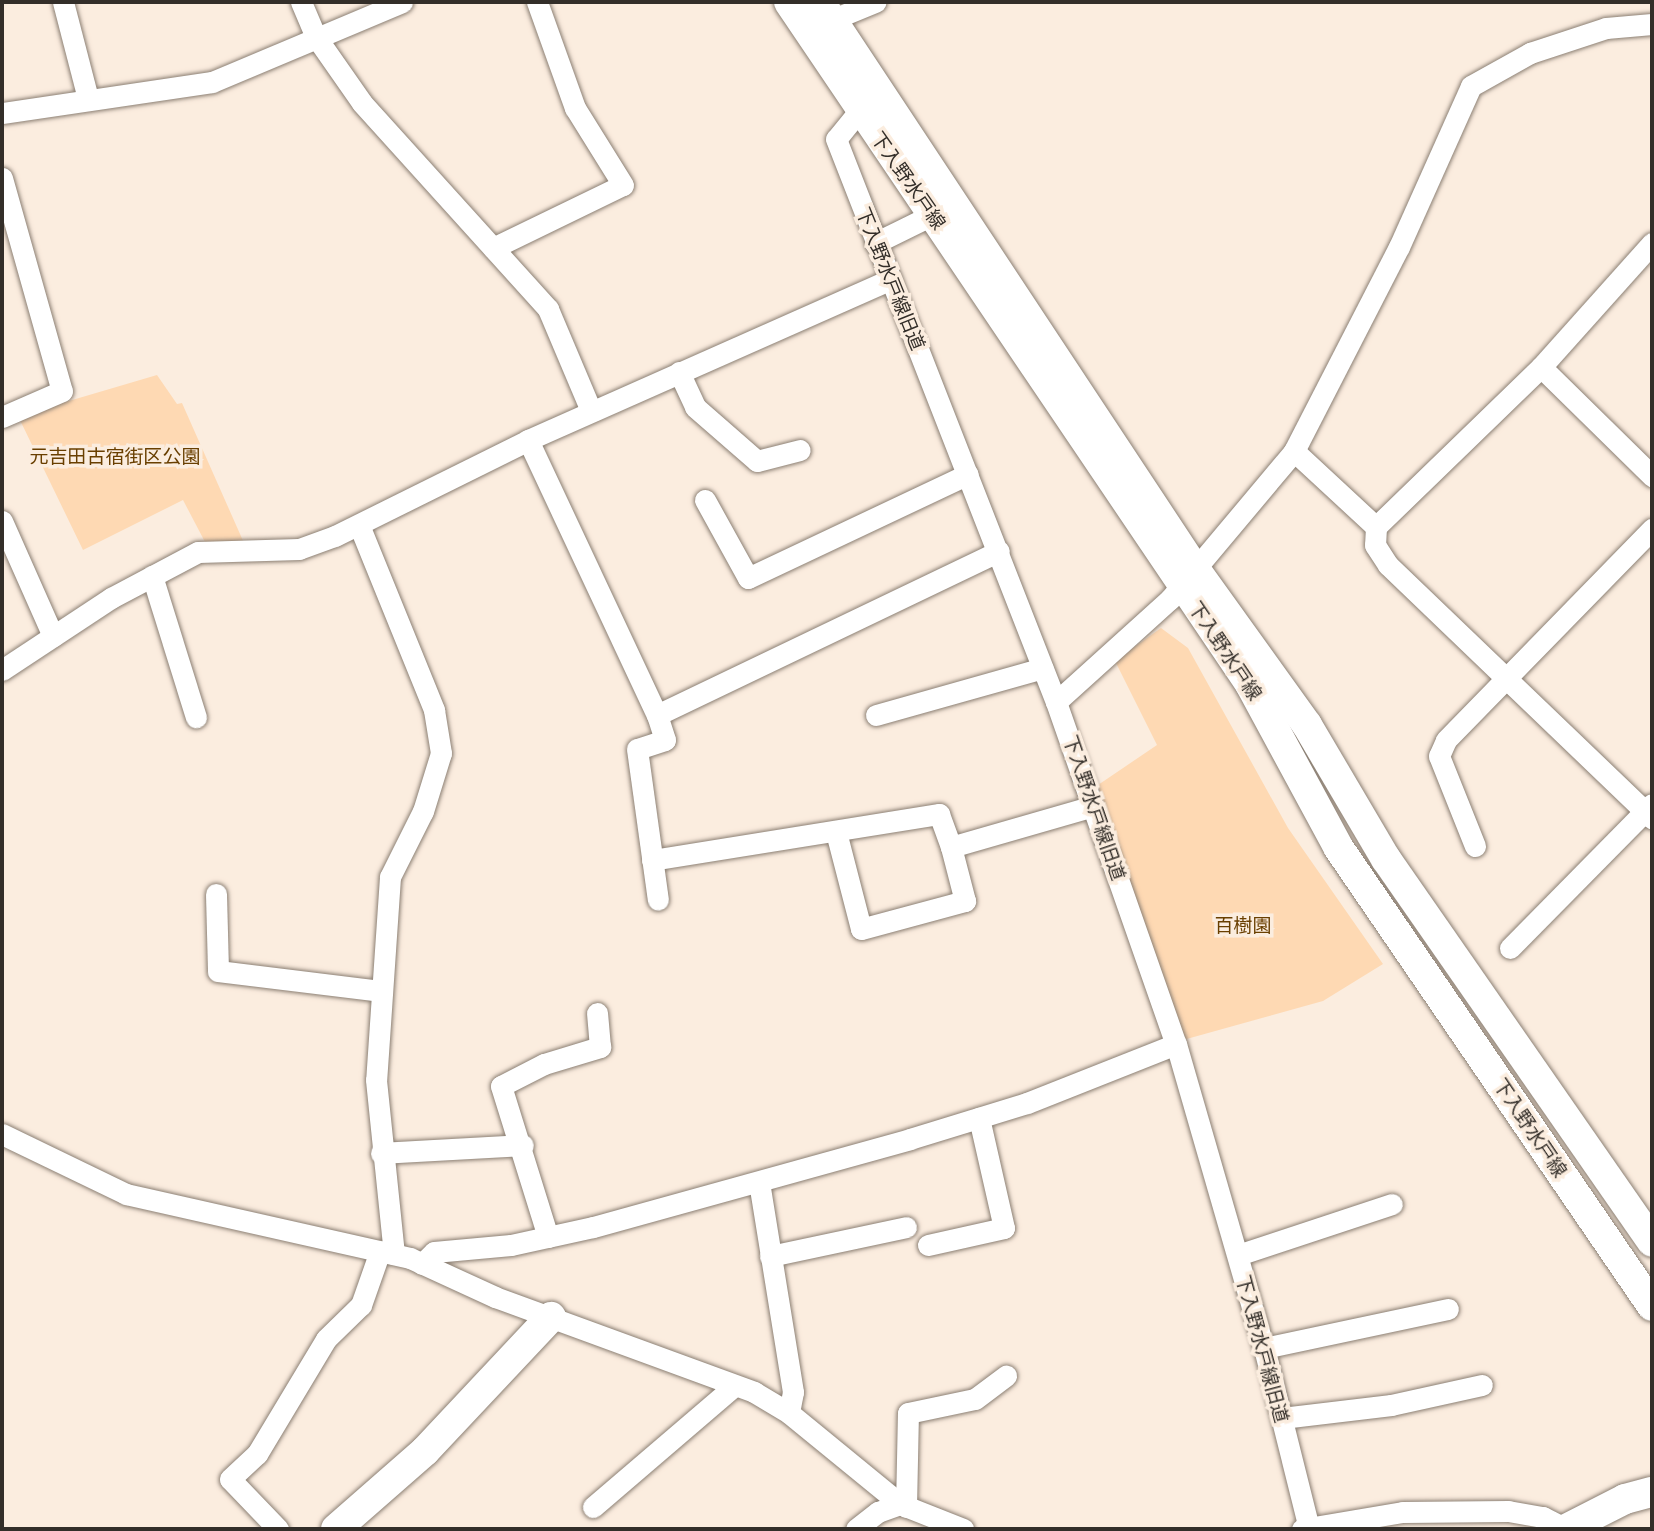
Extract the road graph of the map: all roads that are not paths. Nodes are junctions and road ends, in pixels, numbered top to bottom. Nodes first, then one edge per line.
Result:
1 (63, 2) edge
2 (301, 2) edge
3 (402, 2) edge
4 (537, 2) edge
5 (789, 2) edge
6 (875, 2) edge
7 (826, 11) edge
8 (1652, 24) edge
9 (316, 37) junction
10 (88, 99) junction
11 (859, 111) junction
12 (2, 113) edge
13 (2, 178) edge
14 (932, 215) junction
15 (875, 243) junction
16 (1652, 243) edge
17 (493, 248) junction
18 (891, 279) junction
19 (1541, 367) junction
20 (679, 372) junction
21 (591, 411) junction
22 (2, 417) edge
23 (528, 440) junction
24 (800, 450) dead end
25 (1294, 451) junction
26 (968, 474) junction
27 (1652, 476) edge
28 (705, 500) dead end
29 (2, 521) edge
30 (359, 525) junction
31 (1376, 527) junction
32 (1652, 529) edge
33 (999, 551) junction
34 (152, 576) junction
35 (1188, 578) junction
36 (53, 636) junction
37 (5, 661) edge
38 (1043, 668) junction
39 (1507, 679) junction
40 (1056, 702) junction
41 (657, 715) junction
42 (876, 715) dead end
43 (196, 717) dead end
44 (1093, 806) junction
45 (1650, 811) edge
46 (836, 832) junction
47 (1475, 845) dead end
48 (951, 847) junction
49 (652, 860) junction
50 (216, 894) dead end
51 (658, 900) dead end
52 (1510, 948) dead end
53 (380, 991) junction
54 (597, 1013) dead end
55 (1176, 1044) junction
56 (979, 1118) junction
57 (2, 1134) edge
58 (523, 1145) junction
59 (381, 1153) junction
60 (759, 1182) junction
61 (1392, 1204) dead end
62 (906, 1227) dead end
63 (548, 1237) junction
64 (1652, 1242) edge
65 (928, 1245) dead end
66 (387, 1253) junction
67 (1238, 1255) junction
68 (770, 1256) junction
69 (422, 1264) junction
70 (1652, 1306) edge
71 (1448, 1309) dead end
72 (551, 1317) junction
73 (1264, 1348) junction
74 (1006, 1376) dead end
75 (1482, 1385) dead end
76 (734, 1386) junction
77 (789, 1413) junction
78 (1282, 1418) junction
79 (1652, 1492) edge
80 (903, 1506) junction
81 (593, 1507) dead end
82 (1306, 1528) edge
83 (278, 1529) edge
84 (335, 1529) edge
85 (856, 1529) edge
86 (964, 1529) edge
87 (1566, 1529) edge

1 - 10 street
2 - 9 street
3 - 9 street
4 - 17 street
5 - 11 main road, 下入野水戸線
6 - 7 street
7 - 35 main road, 下入野水戸線
8 - 25 street
9 - 10 street
9 - 17 street
10 - 12 street
11 - 14 main road, 下入野水戸線
11 - 15 street, 下入野水戸線旧道
13 - 22 street
14 - 15 street
14 - 35 main road, 下入野水戸線
15 - 18 street, 下入野水戸線旧道
16 - 19 street
17 - 21 street
18 - 20 street
18 - 26 street, 下入野水戸線旧道
19 - 27 street
19 - 31 street
20 - 21 street
20 - 24 street
21 - 23 street
23 - 30 street
23 - 41 street
25 - 31 street
25 - 35 street
26 - 28 street
26 - 33 street, 下入野水戸線旧道
29 - 36 street
30 - 34 street
30 - 53 street
31 - 39 street
32 - 39 street
33 - 38 street, 下入野水戸線旧道
33 - 41 street
34 - 36 street
34 - 43 street
35 - 40 street
35 - 64 main road, 下入野水戸線
35 - 70 main road, 下入野水戸線
36 - 37 street
38 - 40 street, 下入野水戸線旧道
38 - 42 street
39 - 45 street
39 - 47 street
40 - 44 street, 下入野水戸線旧道
41 - 49 street
44 - 48 street
44 - 55 street, 下入野水戸線旧道
45 - 52 street
46 - 48 street
46 - 48 street
46 - 49 street
49 - 51 street
50 - 53 street
53 - 59 street
54 - 58 street
55 - 56 street
55 - 67 street, 下入野水戸線旧道
56 - 60 street
56 - 65 street
57 - 66 street
58 - 59 street
58 - 63 street
59 - 66 street
60 - 63 street
60 - 68 street
61 - 67 street
62 - 68 street
63 - 69 street
66 - 69 street
66 - 83 street
67 - 73 street, 下入野水戸線旧道
68 - 77 street
69 - 72 street
71 - 73 street
72 - 76 street
72 - 84 main road
73 - 78 street, 下入野水戸線旧道
74 - 80 street
75 - 78 street
76 - 77 street
76 - 81 street
77 - 80 street
78 - 82 street, 下入野水戸線旧道
79 - 87 main road
80 - 85 street
80 - 86 street
82 - 87 street

